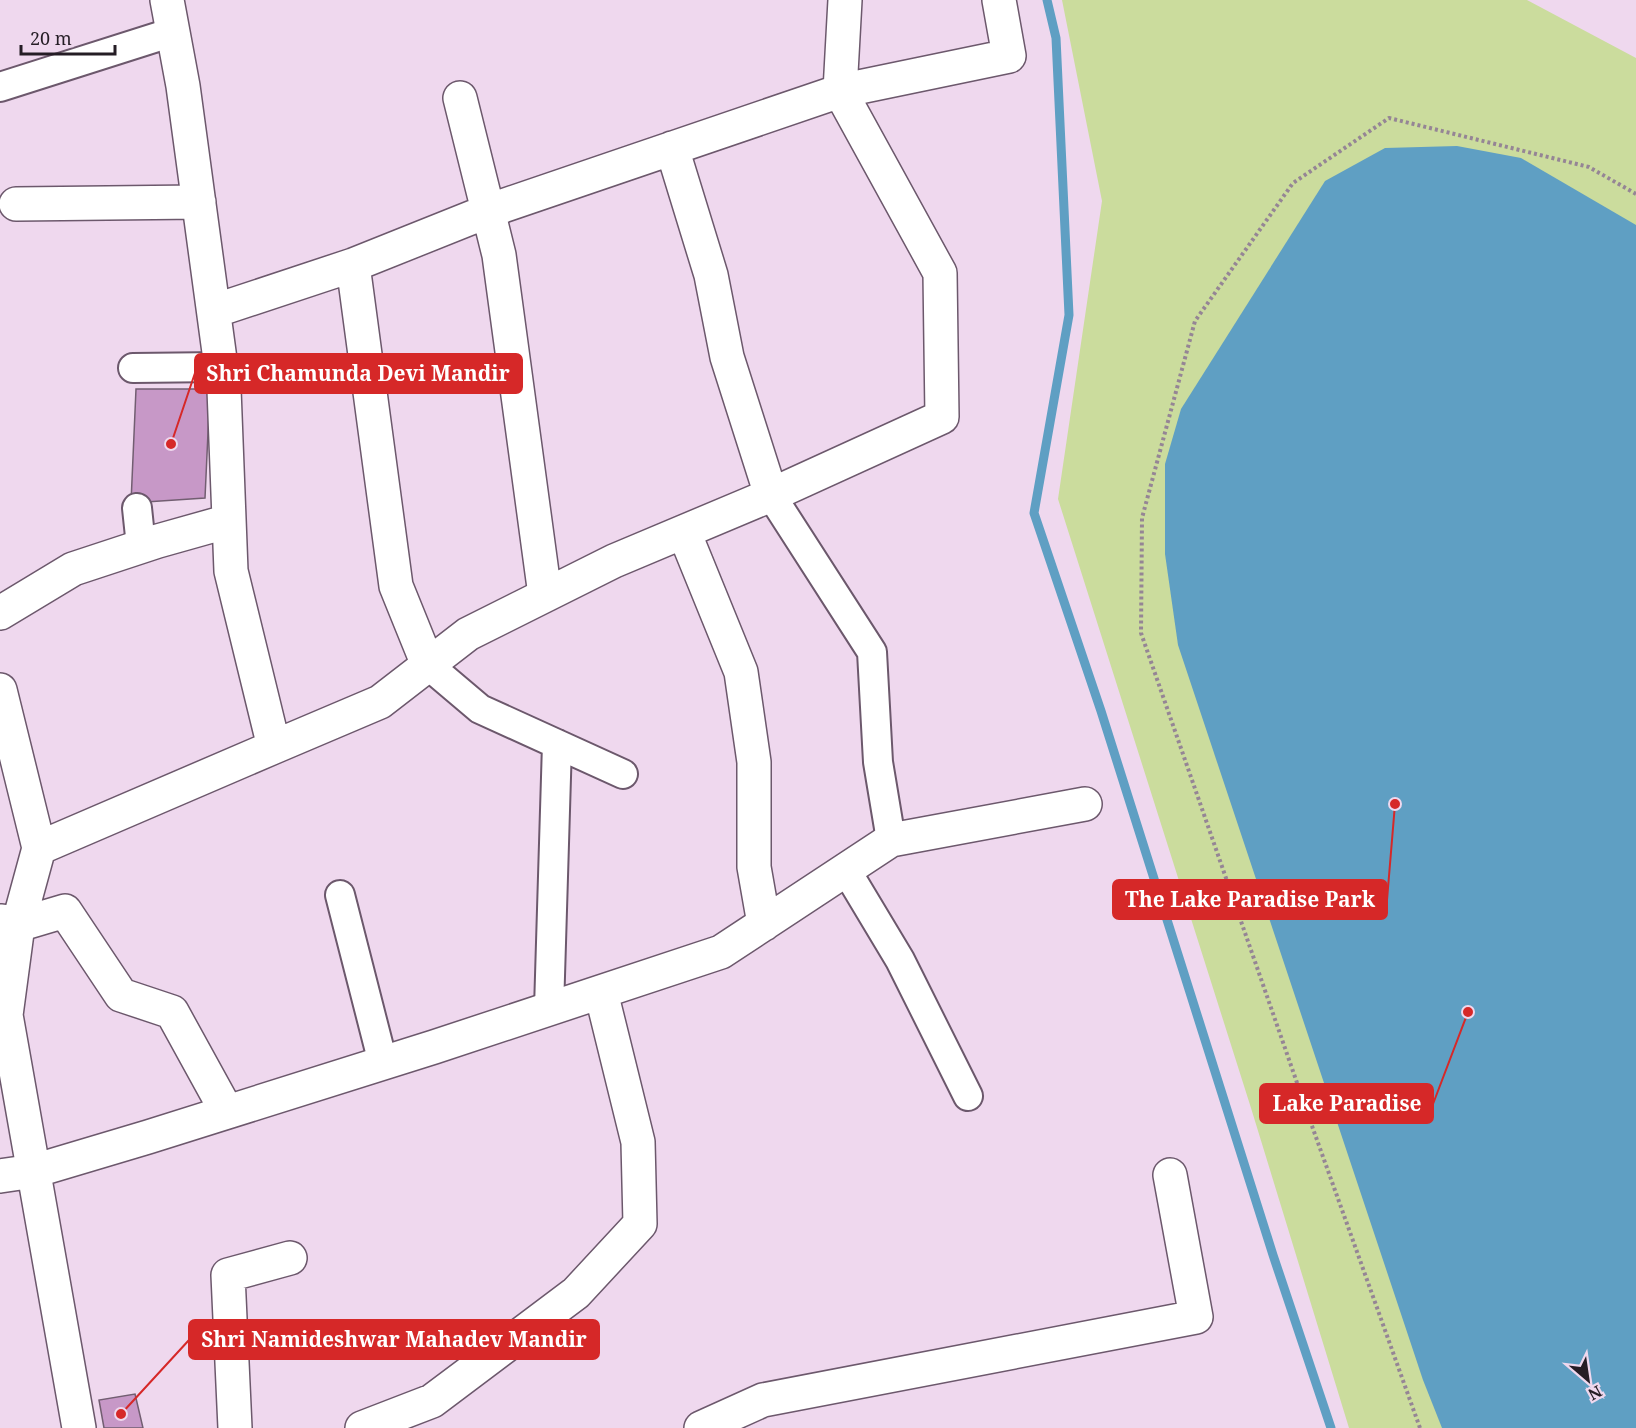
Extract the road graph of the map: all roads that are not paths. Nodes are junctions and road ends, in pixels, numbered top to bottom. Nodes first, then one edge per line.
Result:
1 (167, 0) edge
2 (845, 0) edge
3 (999, 0) edge
4 (173, 32) junction
5 (0, 87) edge
6 (840, 91) junction
7 (460, 98) dead end
8 (672, 148) junction
9 (199, 202) junction
10 (16, 204) dead end
11 (488, 211) junction
12 (353, 265) junction
13 (214, 311) junction
14 (221, 367) junction
15 (133, 368) dead end
16 (771, 495) junction
17 (137, 508) dead end
18 (229, 521) junction
19 (684, 532) junction
20 (141, 546) junction
21 (545, 596) junction
22 (0, 613) edge
23 (428, 665) junction
24 (0, 690) edge
25 (557, 744) junction
26 (274, 747) junction
27 (623, 774) dead end
28 (1085, 804) dead end
29 (891, 840) junction
30 (39, 848) junction
31 (846, 870) junction
32 (340, 895) dead end
33 (9, 923) edge
34 (764, 924) junction
35 (601, 992) junction
36 (549, 1009) junction
37 (383, 1063) junction
38 (968, 1096) dead end
39 (227, 1112) junction
40 (34, 1171) junction
41 (0, 1176) edge
42 (1170, 1176) dead end
43 (290, 1258) dead end
44 (79, 1428) edge
45 (235, 1428) edge
46 (362, 1428) edge
47 (701, 1428) edge

1 - 4 street
2 - 6 street
3 - 6 street
4 - 5 street
4 - 9 street
6 - 8 street
6 - 16 street
7 - 11 street
8 - 11 street
8 - 16 street
9 - 10 street
9 - 13 street
11 - 12 street
11 - 21 street
12 - 13 street
12 - 23 street
13 - 14 street
14 - 15 street
14 - 18 street
16 - 19 street
16 - 29 street
17 - 20 street
18 - 20 street
18 - 26 street
19 - 21 street
19 - 34 street
20 - 22 street
21 - 23 street
23 - 25 street
23 - 26 street
24 - 30 street
25 - 27 street
25 - 36 street
26 - 30 street
28 - 29 street
29 - 31 street
30 - 33 street
31 - 34 street
31 - 38 street
32 - 37 street
33 - 39 street
33 - 40 street
34 - 35 street
35 - 36 street
35 - 46 street
36 - 37 street
37 - 39 street
39 - 40 street
40 - 41 street
40 - 44 street
42 - 47 street
43 - 45 street

